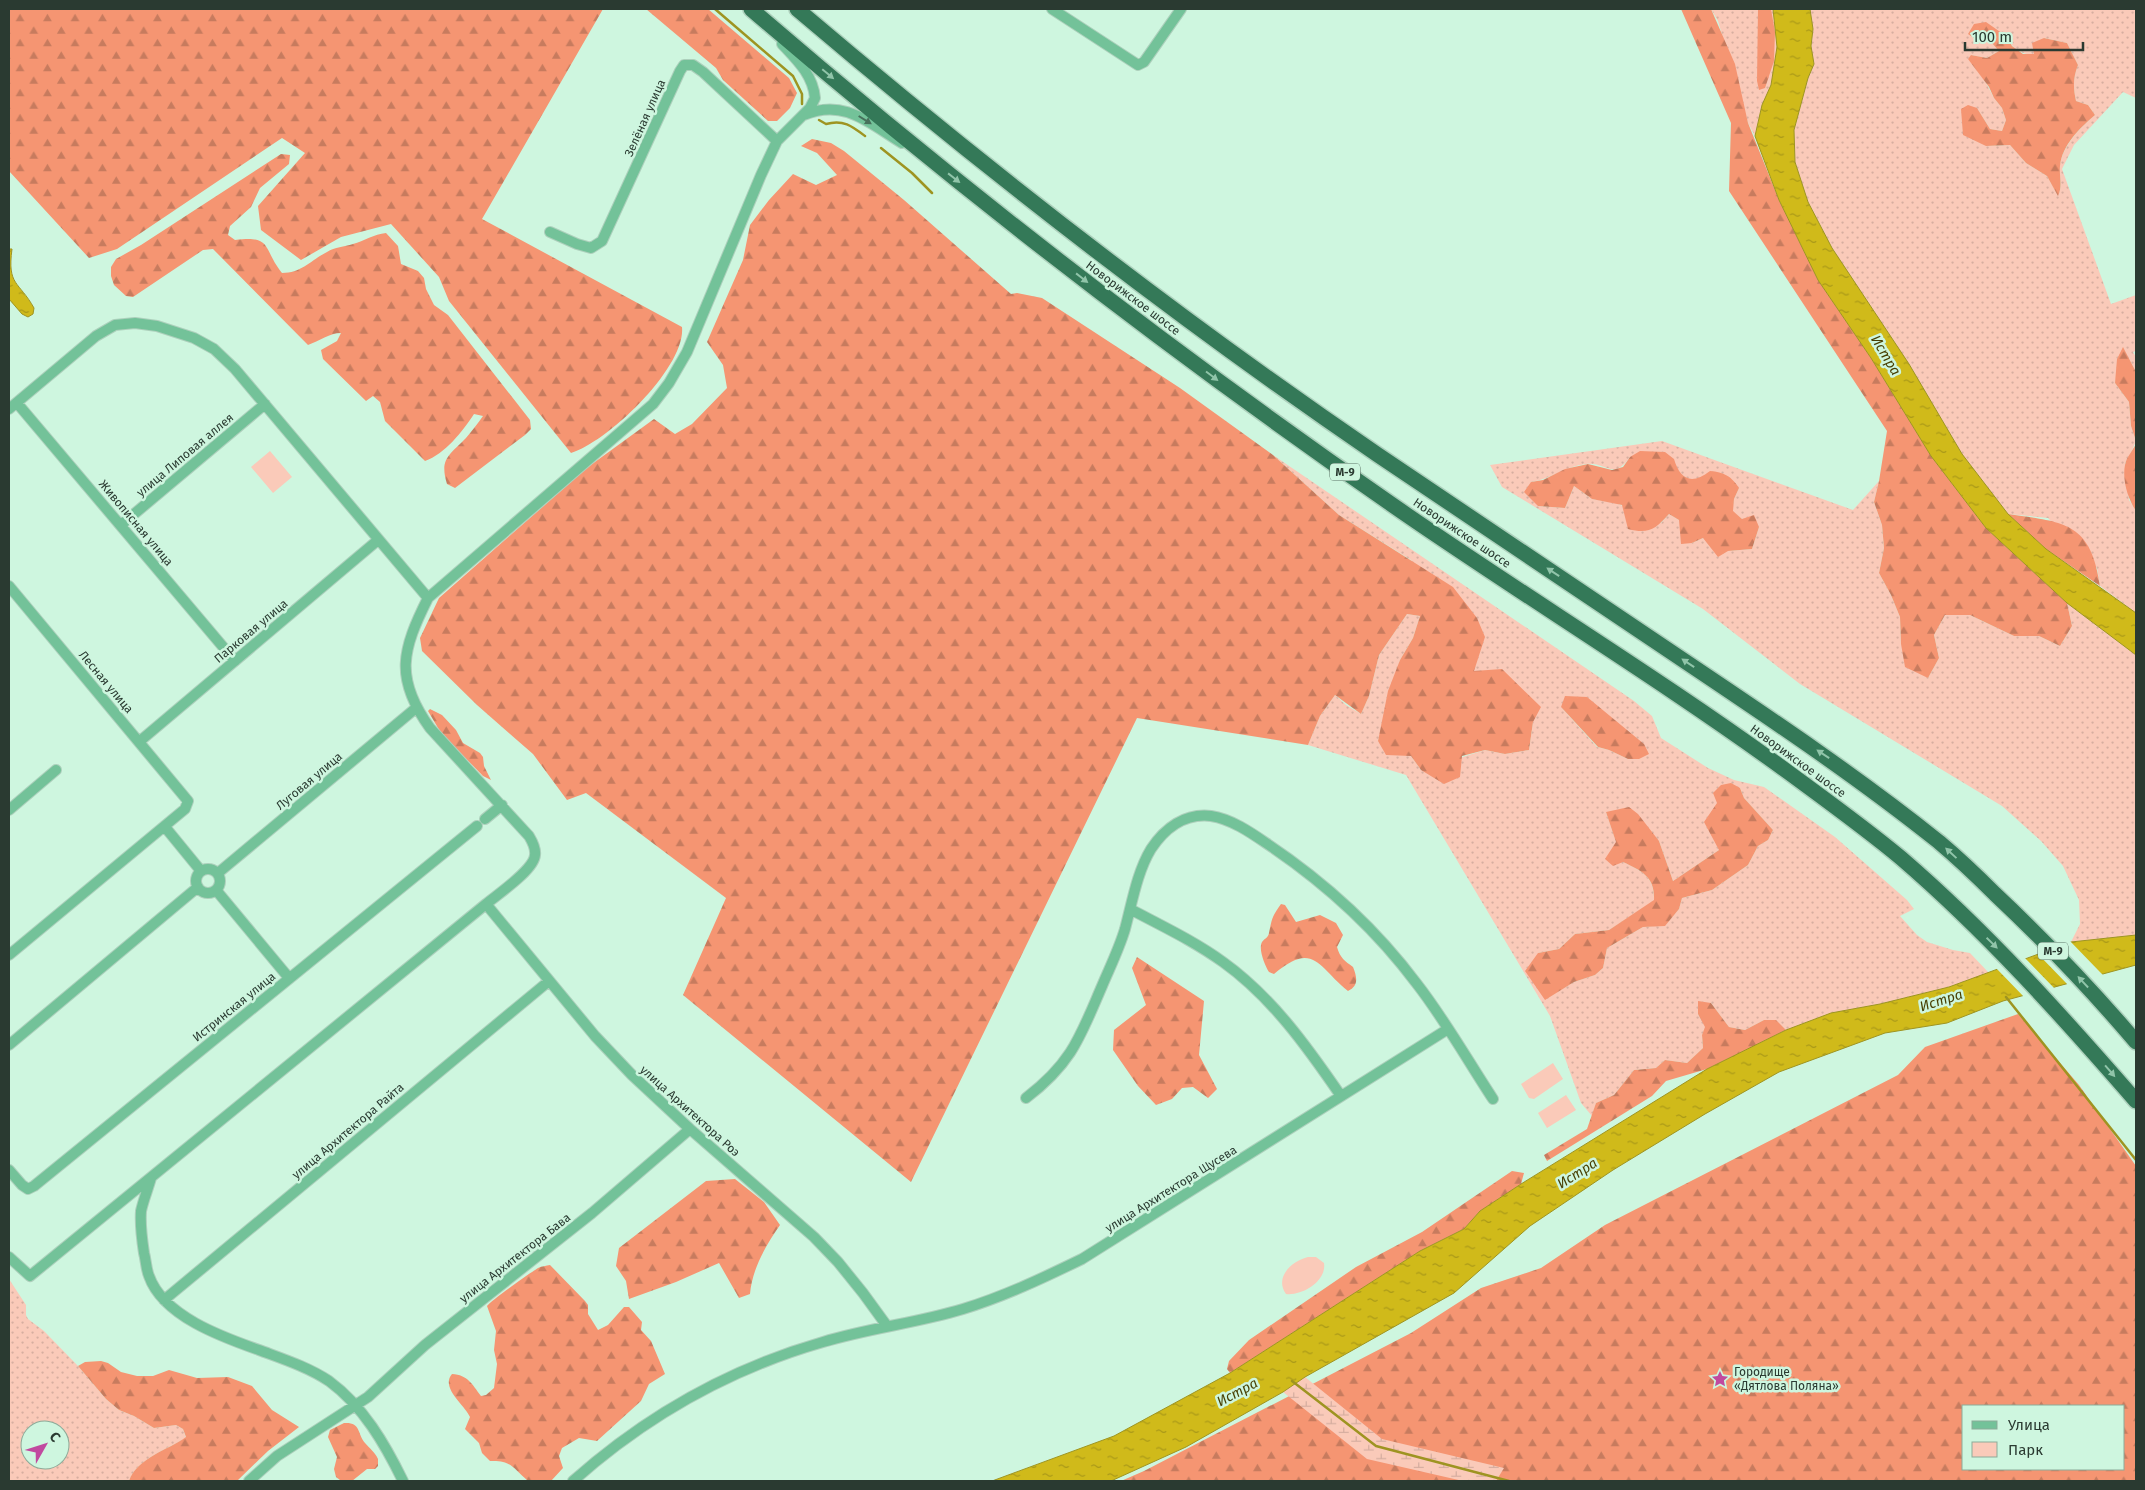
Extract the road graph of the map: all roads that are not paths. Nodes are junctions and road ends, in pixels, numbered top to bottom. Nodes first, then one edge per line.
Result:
1 (751, 9) edge
2 (797, 9) edge
3 (1052, 9) edge
4 (1181, 9) edge
5 (803, 116) junction
6 (777, 141) junction
7 (936, 164) junction
8 (550, 232) dead end
9 (265, 404) junction
10 (13, 406) edge
11 (121, 525) junction
12 (378, 540) junction
13 (9, 586) edge
14 (428, 598) junction
15 (235, 661) junction
16 (416, 708) junction
17 (140, 741) junction
18 (56, 770) dead end
19 (502, 805) junction
20 (9, 810) edge
21 (486, 819) dead end
22 (477, 826) dead end
23 (164, 827) junction
24 (200, 871) junction
25 (218, 873) junction
26 (198, 887) junction
27 (216, 890) junction
28 (486, 904) junction
29 (1130, 910) junction
30 (9, 955) edge
31 (289, 978) junction
32 (549, 982) junction
33 (1448, 1029) junction
34 (2136, 1042) edge
35 (9, 1045) edge
36 (1341, 1096) junction
37 (1026, 1098) dead end
38 (1493, 1099) dead end
39 (2136, 1100) edge
40 (690, 1129) junction
41 (9, 1170) edge
42 (150, 1178) junction
43 (9, 1257) edge
44 (164, 1300) junction
45 (887, 1326) junction
46 (356, 1406) junction
47 (249, 1481) edge
48 (403, 1481) edge
49 (573, 1481) edge

1 - 5 street
1 -> 7 highway, Новорижское шоссе / М-9
34 -> 2 highway, Новорижское шоссе / М-9
3 - 4 street
5 - 6 street
5 -> 7 street
6 - 8 street, Зелёная улица
6 - 14 street
7 -> 39 highway, Новорижское шоссе / М-9
9 - 10 street
9 - 11 street, улица Липовая аллея
9 - 12 street
10 - 11 street, Живописная улица
11 - 15 street, Живописная улица
12 - 14 street
12 - 15 street, Парковая улица
13 - 17 street, Лесная улица
14 - 16 street
15 - 17 street, Парковая улица
16 - 19 street
16 - 25 street, Луговая улица
17 - 23 street, Лесная улица
18 - 20 street
19 - 21 street
19 - 28 street
22 - 31 street, Истринская улица
23 - 24 street
23 - 30 street
24 - 25 street
24 - 26 street
25 - 27 street
26 - 27 street
26 - 35 street
27 - 31 street
28 - 32 street, улица Архитектора Роэ
28 - 42 street
29 - 33 street
29 - 36 street
29 - 37 street
31 - 41 street, Истринская улица
32 - 40 street, улица Архитектора Роэ
32 - 44 street, улица Архитектора Райта
33 - 36 street, улица Архитектора Щусева
33 - 38 street
36 - 45 street, улица Архитектора Щусева
40 - 45 street, улица Архитектора Роэ
40 - 46 street, улица Архитектора Бава
42 - 43 street
42 - 44 street
44 - 46 street
45 - 49 street, улица Архитектора Щусева
46 - 47 street, улица Архитектора Бава
46 - 48 street

